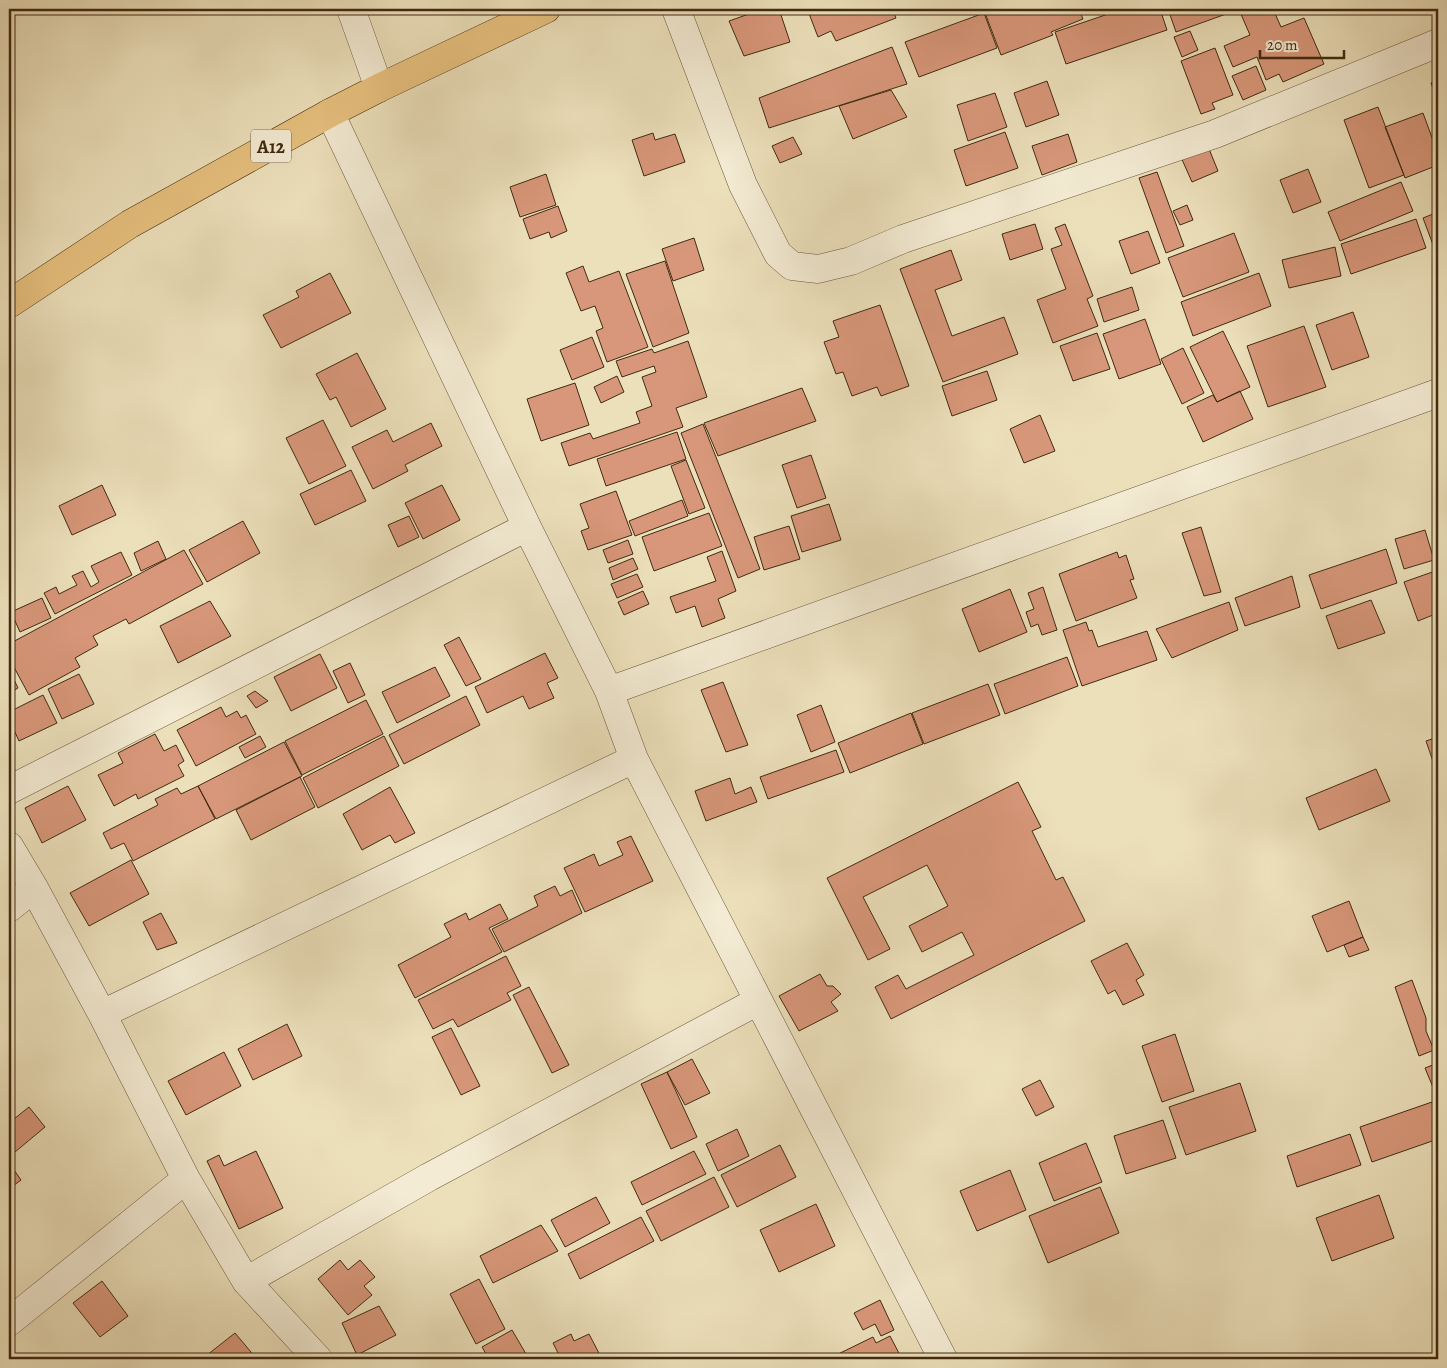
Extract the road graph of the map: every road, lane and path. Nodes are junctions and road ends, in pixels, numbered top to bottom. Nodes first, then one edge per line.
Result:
1 (351, 9) edge
2 (546, 9) edge
3 (676, 9) edge
4 (1438, 43) edge
5 (379, 88) junction
6 (330, 113) junction
7 (9, 304) edge
8 (1438, 393) edge
9 (527, 527) junction
10 (609, 691) junction
11 (634, 759) junction
12 (9, 790) edge
13 (9, 846) edge
14 (34, 888) junction
15 (9, 908) edge
16 (758, 1001) junction
17 (102, 1014) junction
18 (186, 1179) junction
19 (246, 1281) junction
20 (9, 1322) edge
21 (318, 1359) edge
22 (943, 1359) edge

1 - 5 street
2 - 5 main road, A12
3 - 4 street
5 - 6 main road, A12
6 - 7 main road, A12
6 - 9 street
8 - 10 street
9 - 10 street
9 - 12 street
10 - 11 street
11 - 16 street
11 - 17 street
13 - 14 street
14 - 15 street
14 - 17 street
16 - 19 street
16 - 22 street
17 - 18 street
18 - 19 street
18 - 20 street
19 - 21 street

